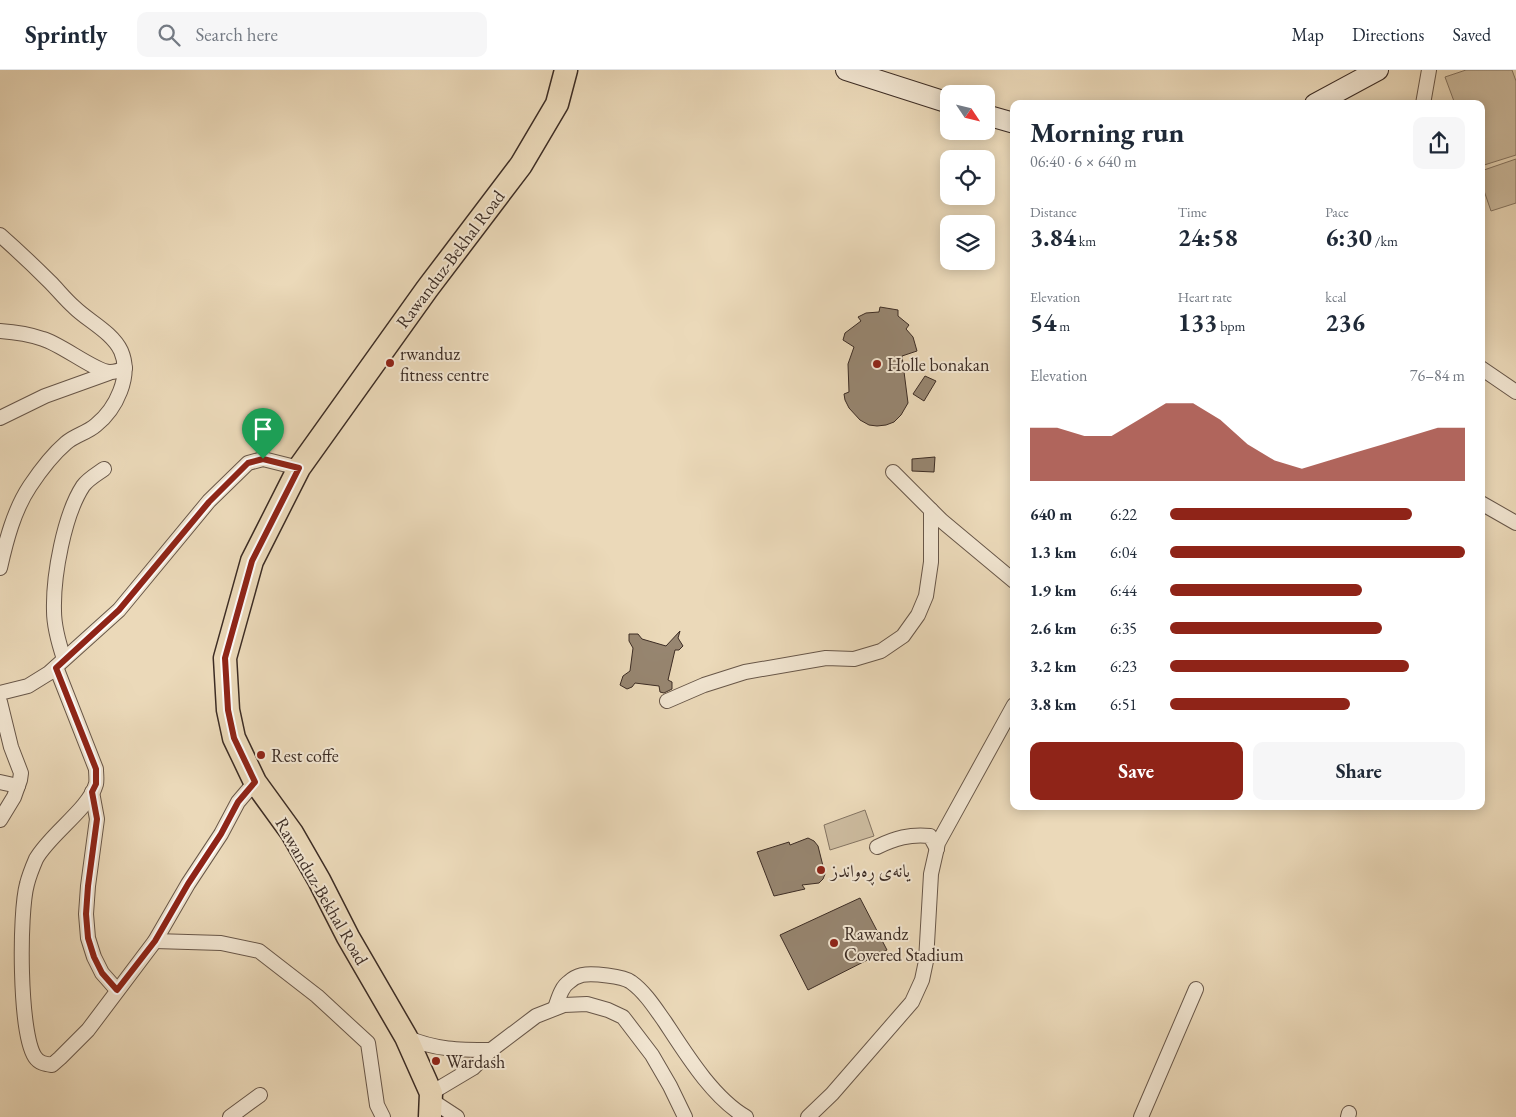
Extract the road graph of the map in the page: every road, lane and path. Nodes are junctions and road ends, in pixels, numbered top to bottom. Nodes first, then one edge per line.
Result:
1 (566, 70) edge
2 (846, 70) edge
3 (1378, 70) edge
4 (1429, 70) edge
5 (940, 100) edge
6 (1326, 100) edge
7 (1424, 100) edge
8 (995, 117) edge
9 (1010, 122) edge
10 (0, 235) edge
11 (0, 331) edge
12 (125, 368) junction
13 (1485, 371) edge
14 (109, 372) junction
15 (1516, 392) edge
16 (0, 418) edge
17 (299, 468) junction
18 (104, 469) dead end
19 (893, 472) dead end
20 (1485, 505) edge
21 (931, 510) junction
22 (1516, 523) edge
23 (0, 568) edge
24 (1010, 578) edge
25 (60, 664) junction
26 (0, 693) edge
27 (667, 701) dead end
28 (0, 702) edge
29 (1010, 712) edge
30 (0, 782) edge
31 (255, 782) junction
32 (18, 786) junction
33 (92, 792) junction
34 (0, 820) edge
35 (877, 846) dead end
36 (937, 849) junction
37 (155, 941) junction
38 (1196, 988) dead end
39 (117, 990) junction
40 (555, 1008) junction
41 (406, 1037) junction
42 (491, 1050) junction
43 (260, 1095) dead end
44 (431, 1104) edge
45 (230, 1117) edge
46 (383, 1117) edge
47 (458, 1117) edge
48 (685, 1117) edge
49 (746, 1117) edge
50 (808, 1117) edge
51 (1141, 1117) edge

1 - 17 main road, Rawanduz-Bekhal Road
2 - 5 street
3 - 6 street
4 - 7 street
8 - 9 street
10 - 12 street
11 - 14 street
12 - 14 street
12 - 23 street
13 - 15 street
14 - 16 street
17 - 25 street
17 - 31 main road, Rawanduz-Bekhal Road
18 - 25 street
19 - 21 street
20 - 22 street
21 - 24 street
21 - 27 street
25 - 26 street
25 - 33 street
28 - 32 street
29 - 36 street
30 - 32 street
31 - 37 street
31 - 41 main road, Rawanduz-Bekhal Road
32 - 34 street
33 - 39 street
33 - 39 street
35 - 36 street
36 - 50 street
37 - 39 street
37 - 46 street
38 - 51 street
40 - 42 street
40 - 48 street
40 - 49 street
41 - 42 street
41 - 44 main road, Rawanduz-Bekhal Road
42 - 44 street
43 - 45 street
44 - 47 street

